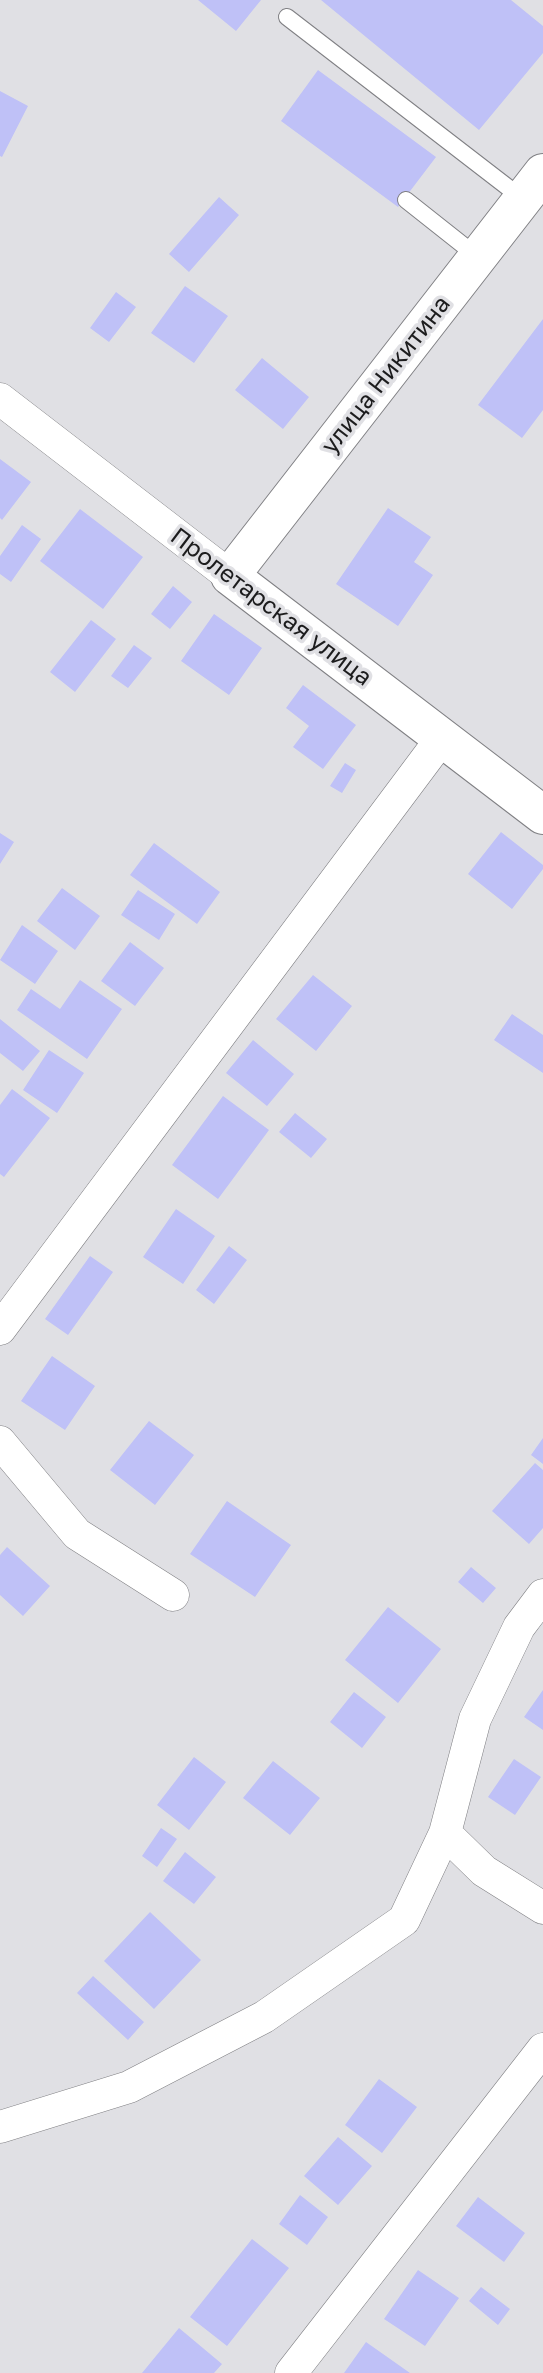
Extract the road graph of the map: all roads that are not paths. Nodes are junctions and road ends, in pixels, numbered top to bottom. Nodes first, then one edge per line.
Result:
1 (287, 17) dead end
2 (533, 186) edge
3 (406, 200) dead end
4 (478, 257) junction
5 (0, 399) edge
6 (230, 576) junction
7 (442, 738) junction
8 (543, 815) edge
9 (0, 1329) edge
10 (0, 1442) edge
11 (173, 1595) dead end
12 (543, 1595) edge
13 (445, 1833) junction
14 (543, 1908) edge
15 (543, 2049) edge
16 (0, 2127) edge
17 (292, 2373) edge

1 - 2 lane
2 - 4 main road, улица Никитина
3 - 4 lane
4 - 6 main road, улица Никитина
5 - 6 street, Пролетарская улица
6 - 7 main road, Пролетарская улица
7 - 8 main road, Пролетарская улица
7 - 9 street
10 - 11 street
12 - 13 street
13 - 14 street
13 - 16 street
15 - 17 street

